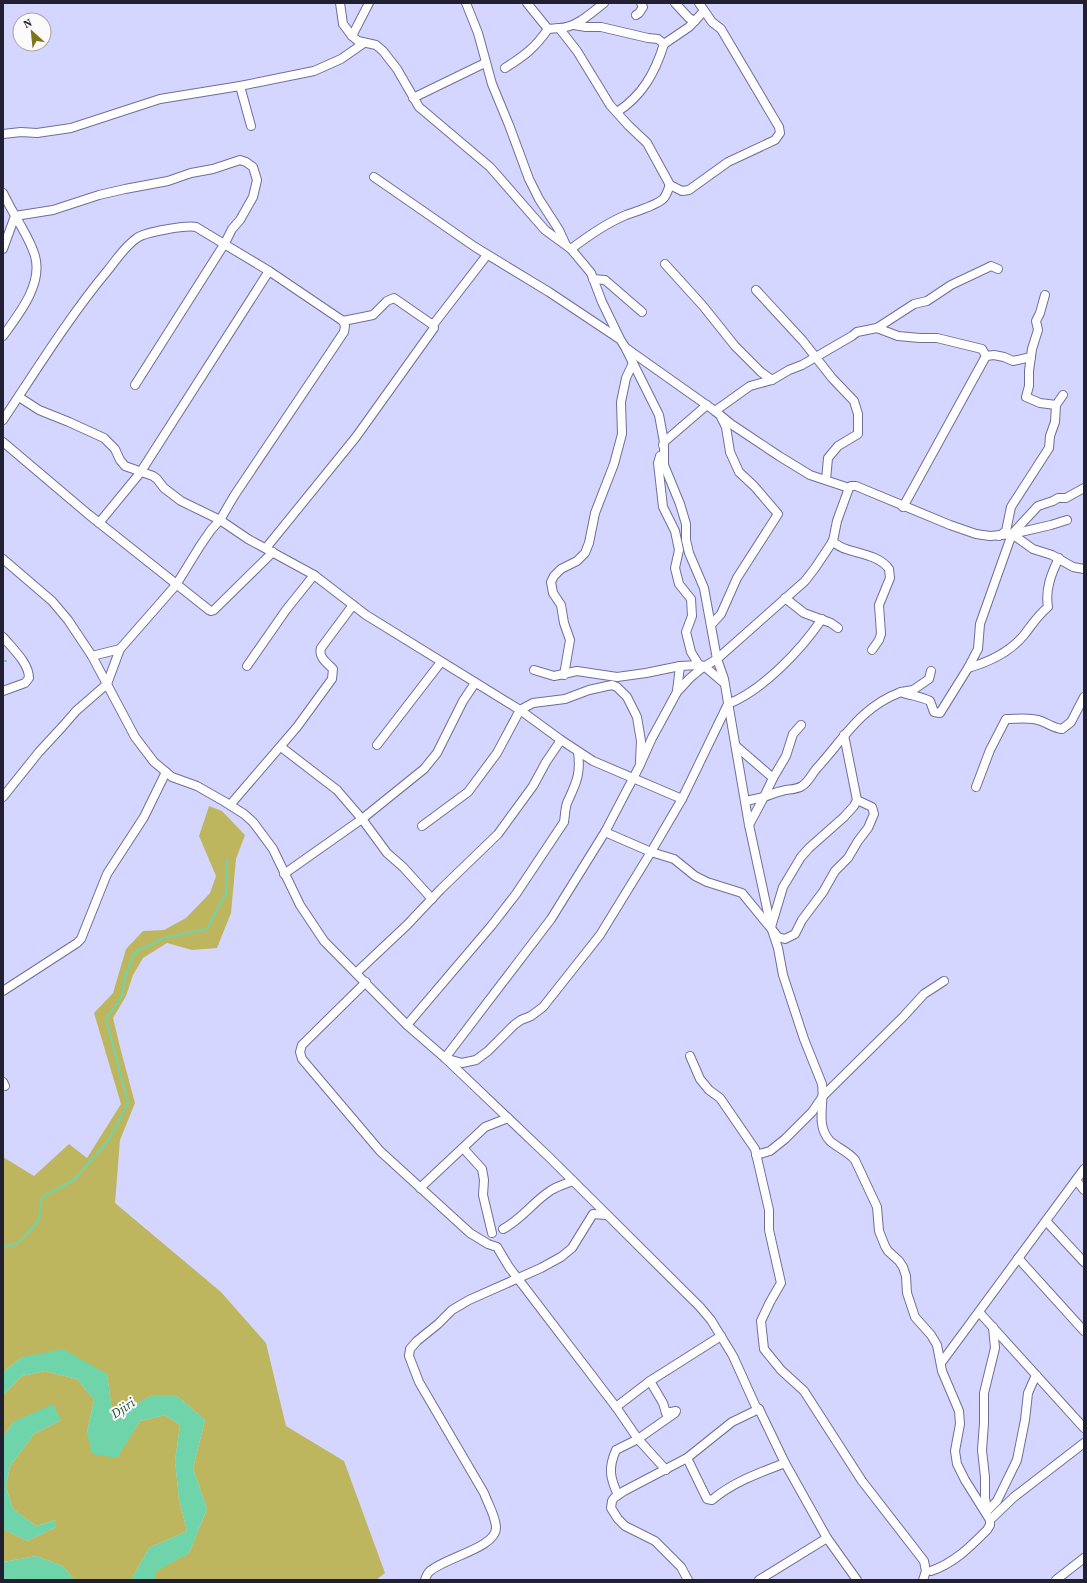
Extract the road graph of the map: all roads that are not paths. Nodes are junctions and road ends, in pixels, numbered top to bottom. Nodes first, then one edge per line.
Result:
1 (340, 3) edge
2 (369, 3) edge
3 (466, 3) edge
4 (527, 3) edge
5 (604, 3) edge
6 (641, 3) edge
7 (675, 3) edge
8 (699, 3) edge
9 (704, 11) junction
10 (636, 15) dead end
11 (695, 21) junction
12 (574, 25) junction
13 (559, 28) junction
14 (548, 29) junction
15 (352, 36) junction
16 (364, 43) junction
17 (664, 44) junction
18 (485, 63) junction
19 (505, 68) dead end
20 (240, 86) junction
21 (413, 98) junction
22 (617, 112) junction
23 (251, 126) dead end
24 (3, 134) edge
25 (374, 177) dead end
26 (670, 185) junction
27 (3, 193) edge
28 (15, 216) junction
29 (225, 243) junction
30 (568, 247) junction
31 (3, 249) edge
32 (487, 255) junction
33 (665, 264) dead end
34 (998, 269) dead end
35 (269, 271) junction
36 (593, 278) junction
37 (756, 290) dead end
38 (1045, 295) dead end
39 (642, 312) dead end
40 (343, 321) junction
41 (433, 325) junction
42 (877, 328) junction
43 (3, 336) edge
44 (620, 339) junction
45 (625, 347) junction
46 (816, 356) junction
47 (986, 356) junction
48 (1031, 357) junction
49 (633, 363) junction
50 (772, 380) junction
51 (135, 385) dead end
52 (1064, 395) dead end
53 (18, 397) junction
54 (706, 405) junction
55 (1056, 405) junction
56 (718, 413) junction
57 (3, 420) edge
58 (3, 442) edge
59 (664, 442) junction
60 (140, 473) junction
61 (826, 480) junction
62 (835, 483) junction
63 (849, 488) junction
64 (1084, 488) edge
65 (845, 497) junction
66 (903, 507) junction
67 (220, 520) junction
68 (1067, 520) dead end
69 (99, 523) junction
70 (1012, 534) junction
71 (998, 536) junction
72 (832, 542) junction
73 (270, 550) junction
74 (1059, 558) junction
75 (3, 559) edge
76 (1084, 569) edge
77 (314, 575) junction
78 (176, 586) junction
79 (785, 598) junction
80 (353, 605) junction
81 (822, 619) junction
82 (711, 625) junction
83 (838, 628) dead end
84 (3, 637) edge
85 (120, 649) junction
86 (872, 650) dead end
87 (92, 656) junction
88 (717, 659) junction
89 (440, 662) junction
90 (247, 666) dead end
91 (680, 666) junction
92 (702, 666) junction
93 (968, 668) junction
94 (534, 670) dead end
95 (932, 671) dead end
96 (564, 674) junction
97 (475, 683) junction
98 (724, 683) junction
99 (107, 684) junction
100 (3, 691) edge
101 (677, 692) junction
102 (901, 692) junction
103 (1084, 696) edge
104 (728, 704) junction
105 (520, 710) junction
106 (801, 725) dead end
107 (844, 735) junction
108 (561, 740) junction
109 (377, 745) dead end
110 (736, 746) junction
111 (281, 747) junction
112 (578, 752) junction
113 (639, 767) junction
114 (166, 772) junction
115 (773, 778) junction
116 (632, 779) junction
117 (976, 787) dead end
118 (3, 797) edge
119 (764, 797) junction
120 (682, 799) junction
121 (857, 800) junction
122 (746, 801) junction
123 (230, 805) junction
124 (362, 819) junction
125 (749, 825) junction
126 (422, 826) dead end
127 (605, 832) junction
128 (651, 852) junction
129 (284, 874) junction
130 (432, 899) junction
131 (771, 927) junction
132 (356, 973) junction
133 (944, 980) dead end
134 (366, 982) junction
135 (3, 991) edge
136 (407, 1025) junction
137 (690, 1056) dead end
138 (445, 1058) junction
139 (823, 1096) junction
140 (508, 1118) junction
141 (463, 1148) junction
142 (756, 1155) junction
143 (1084, 1169) edge
144 (1076, 1180) junction
145 (573, 1181) junction
146 (420, 1188) junction
147 (1084, 1190) edge
148 (606, 1215) junction
149 (1046, 1221) junction
150 (503, 1229) dead end
151 (492, 1233) dead end
152 (1018, 1258) junction
153 (1084, 1262) edge
154 (518, 1278) junction
155 (979, 1312) junction
156 (993, 1327) junction
157 (1084, 1331) edge
158 (721, 1336) junction
159 (941, 1363) junction
160 (1036, 1375) junction
161 (650, 1381) junction
162 (616, 1407) junction
163 (759, 1409) junction
164 (1084, 1428) edge
165 (638, 1439) junction
166 (1084, 1443) edge
167 (687, 1458) junction
168 (785, 1463) junction
169 (666, 1470) junction
170 (618, 1495) junction
171 (988, 1514) junction
172 (827, 1538) junction
173 (1084, 1558) edge
174 (931, 1571) dead end
175 (425, 1580) edge
176 (688, 1580) edge
177 (759, 1580) edge
178 (857, 1580) edge
179 (923, 1580) edge
180 (1056, 1580) edge

1 - 15 street
2 - 15 street
3 - 18 street
4 - 14 street
5 - 12 street
6 - 10 street
7 - 11 street
8 - 9 street
9 - 11 street
9 - 26 street
11 - 17 street
12 - 13 street
12 - 17 street
13 - 14 street
13 - 22 street
14 - 19 street
15 - 16 street
16 - 20 street
16 - 21 street
17 - 22 street
18 - 21 street
18 - 30 street
20 - 23 street
20 - 24 street
21 - 30 street
22 - 26 street
25 - 32 street
26 - 30 street
27 - 28 street
28 - 29 street
28 - 31 street
28 - 43 street
29 - 35 street
29 - 51 street
29 - 53 street
30 - 36 street
32 - 41 street
32 - 44 street
33 - 50 street
34 - 42 street
35 - 40 street
35 - 60 street
36 - 39 street
36 - 44 street
37 - 46 street
38 - 48 street
40 - 41 street
40 - 67 street
41 - 73 street
42 - 46 street
42 - 47 street
44 - 45 street
45 - 49 street
45 - 54 street
46 - 50 street
46 - 61 street
47 - 48 street
47 - 66 street
48 - 55 street
49 - 59 street
49 - 96 street
50 - 56 street
52 - 55 street
53 - 57 street
53 - 60 street
54 - 56 street
54 - 59 street
55 - 71 street
56 - 61 street
56 - 82 street
58 - 69 street
59 - 82 street
59 - 92 street
60 - 67 street
60 - 69 street
61 - 62 street
62 - 63 street
62 - 65 street
63 - 65 street
63 - 66 street
64 - 70 street
65 - 72 street
66 - 71 street
67 - 73 street
67 - 78 street
68 - 70 street
69 - 78 street
70 - 71 street
70 - 74 street
70 - 93 street
72 - 79 street
72 - 86 street
73 - 77 street
73 - 78 street
74 - 76 street
74 - 93 street
75 - 87 street
77 - 80 street
77 - 90 street
78 - 85 street
79 - 81 street
79 - 88 street
80 - 89 street
80 - 111 street
81 - 83 street
81 - 104 street
82 - 88 street
84 - 100 street
85 - 87 street
85 - 99 street
87 - 99 street
88 - 92 street
88 - 98 street
89 - 97 street
89 - 109 street
91 - 92 street
91 - 96 street
91 - 101 street
92 - 98 street
92 - 101 street
93 - 102 street
94 - 96 street
95 - 102 street
97 - 105 street
97 - 124 street
98 - 104 street
99 - 114 street
99 - 118 street
101 - 113 street
102 - 107 street
103 - 117 street
104 - 110 street
104 - 120 street
105 - 108 street
105 - 113 street
105 - 126 street
106 - 115 street
107 - 119 street
107 - 121 street
108 - 112 street
108 - 130 street
110 - 115 street
110 - 122 street
111 - 123 street
111 - 124 street
112 - 116 street
112 - 136 street
113 - 116 street
114 - 123 street
114 - 135 street
115 - 119 street
116 - 120 street
116 - 127 street
119 - 122 street
119 - 125 street
120 - 128 street
121 - 131 street
121 - 131 street
122 - 125 street
123 - 129 street
124 - 129 street
124 - 130 street
125 - 131 street
127 - 128 street
127 - 138 street
128 - 131 street
128 - 138 street
129 - 132 street
130 - 132 street
131 - 139 street
132 - 134 street
133 - 139 street
134 - 136 street
134 - 146 street
136 - 138 street
137 - 142 street
138 - 140 street
139 - 142 street
139 - 159 street
140 - 141 street
140 - 145 street
141 - 146 street
141 - 151 street
142 - 179 street
143 - 144 street
144 - 147 street
144 - 149 street
145 - 148 street
145 - 150 street
146 - 154 street
148 - 154 street
148 - 158 street
149 - 152 street
149 - 153 street
152 - 155 street
152 - 157 street
154 - 162 street
154 - 175 street
155 - 156 street
155 - 159 street
156 - 160 street
156 - 171 street
158 - 161 street
158 - 163 street
159 - 171 street
160 - 164 street
160 - 171 street
161 - 162 street
161 - 165 street
162 - 165 street
163 - 167 street
163 - 168 street
165 - 169 street
165 - 170 street
166 - 171 street
167 - 168 street
167 - 169 street
168 - 172 street
169 - 170 street
170 - 176 street
171 - 174 street
172 - 177 street
172 - 178 street
173 - 180 street

